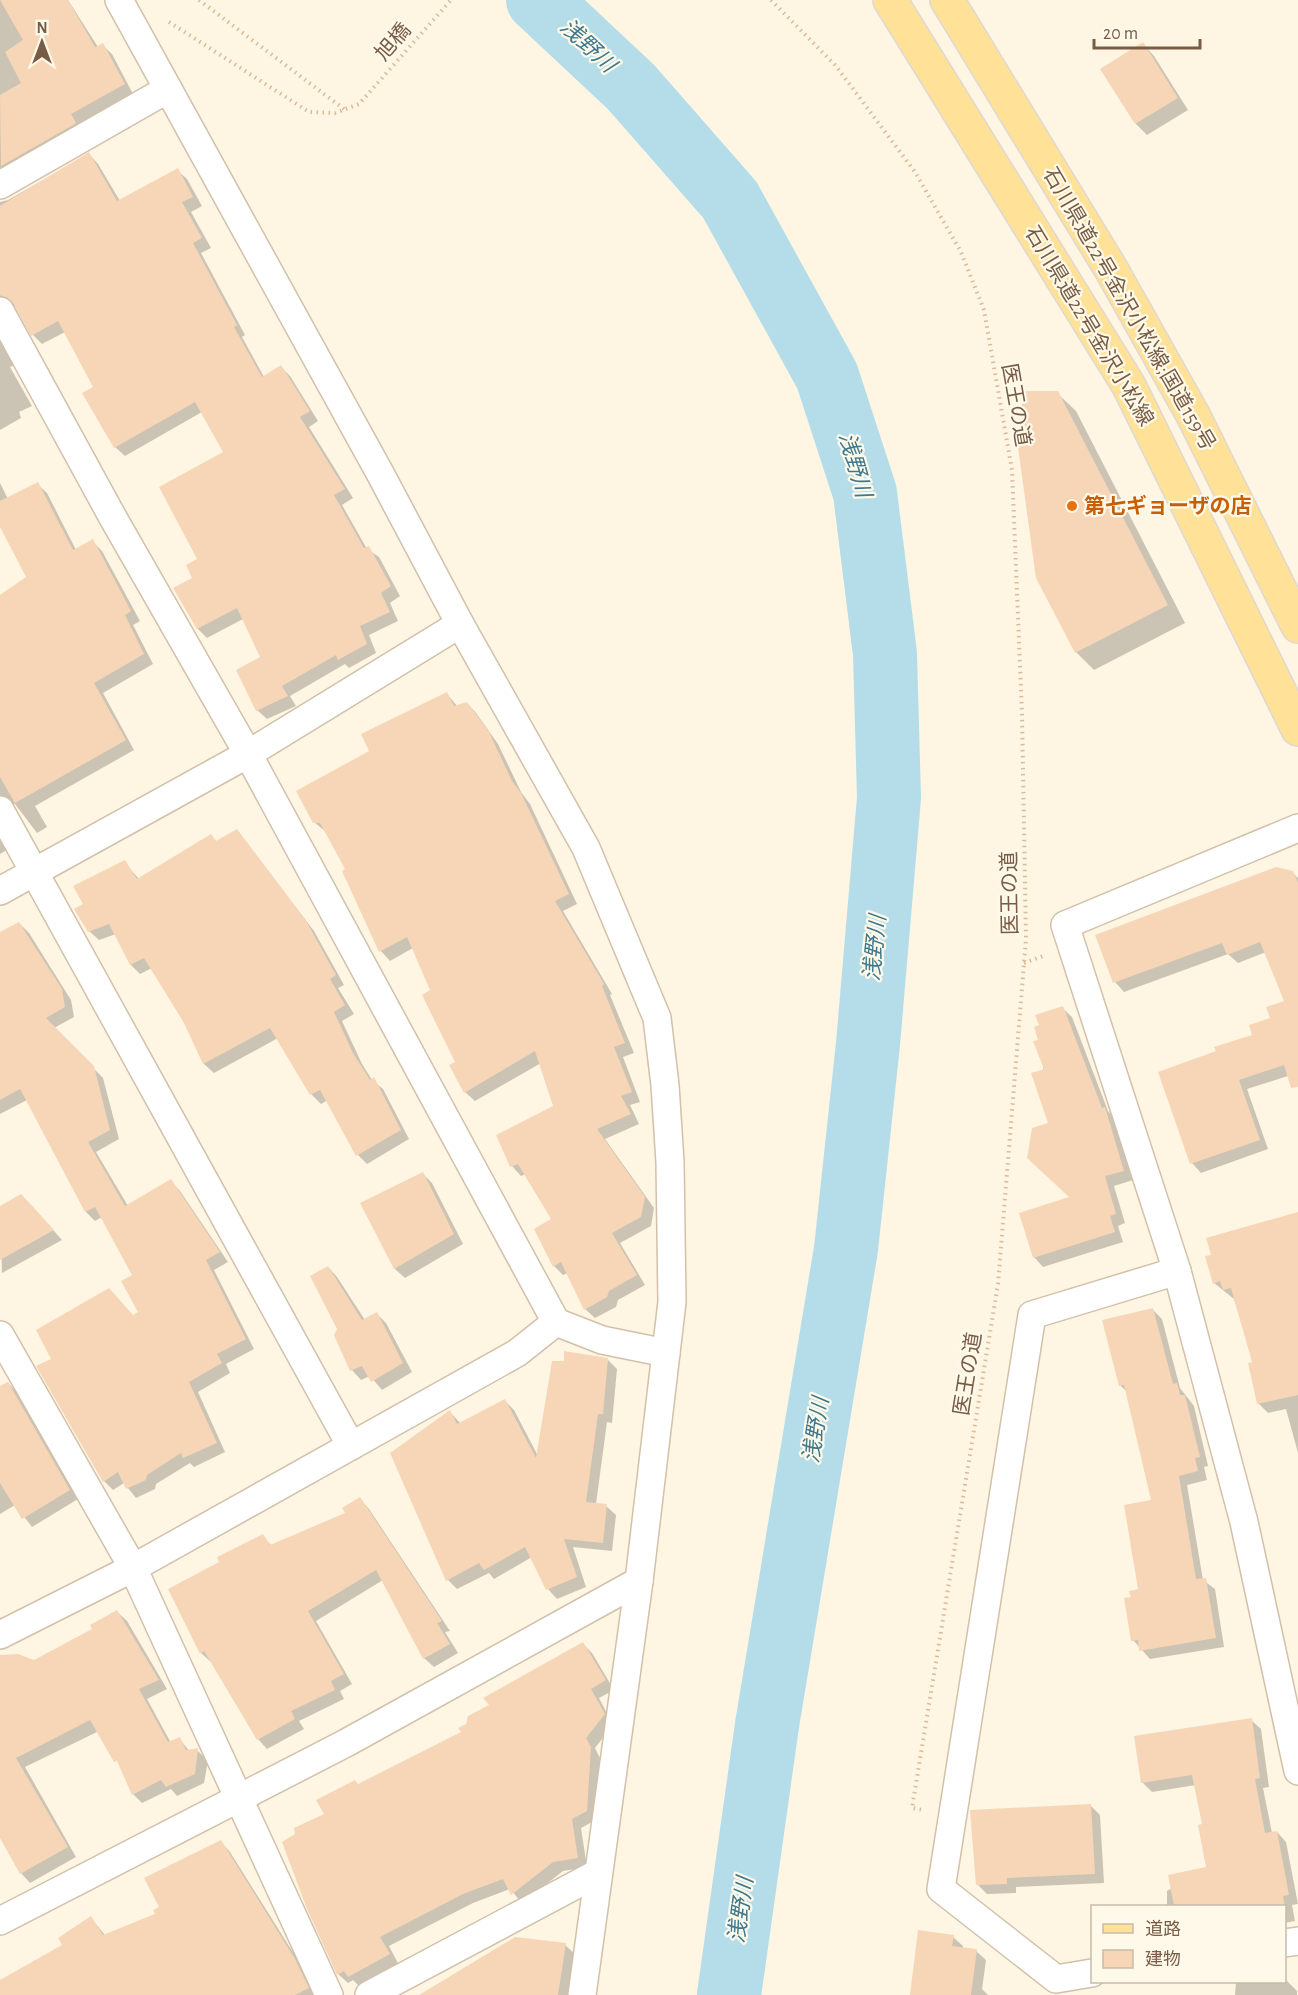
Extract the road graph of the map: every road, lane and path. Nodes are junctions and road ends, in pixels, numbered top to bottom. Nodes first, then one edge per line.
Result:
1 (119, 0) edge
2 (198, 0) edge
3 (451, 0) edge
4 (771, 0) edge
5 (890, 0) edge
6 (947, 0) edge
7 (164, 19) dead end
8 (168, 90) junction
9 (345, 109) junction
10 (0, 185) edge
11 (0, 311) edge
12 (460, 624) junction
13 (1298, 626) edge
14 (1298, 729) edge
15 (248, 754) junction
16 (0, 810) edge
17 (1298, 828) edge
18 (35, 872) junction
19 (0, 891) edge
20 (1177, 1271) junction
21 (556, 1322) junction
22 (0, 1335) edge
23 (666, 1353) junction
24 (351, 1446) junction
25 (133, 1568) junction
26 (639, 1581) junction
27 (0, 1635) edge
28 (1298, 1769) edge
29 (239, 1800) junction
30 (953, 1814) junction
31 (598, 1874) junction
32 (0, 1921) edge
33 (1091, 1973) edge
34 (328, 1995) edge
35 (369, 1995) edge
36 (582, 1995) edge

1 - 8 street
2 - 9 path
3 - 9 path, 旭橋
4 - 30 path, 医王の道
5 - 14 main road, 石川県道22号金沢小松線
6 - 13 main road, 石川県道22号金沢小松線;国道159号
7 - 9 path
8 - 10 street
8 - 12 street
11 - 15 street
12 - 15 street
12 - 23 street
15 - 18 street
15 - 21 street
16 - 18 street
17 - 20 street
18 - 19 street
18 - 24 street
20 - 28 street
20 - 30 street
21 - 23 street
21 - 24 street
22 - 25 street
23 - 26 street
24 - 25 street
25 - 27 street
25 - 29 street
26 - 29 street
26 - 31 street
29 - 32 street
29 - 34 street
30 - 33 street
31 - 35 street
31 - 36 street

